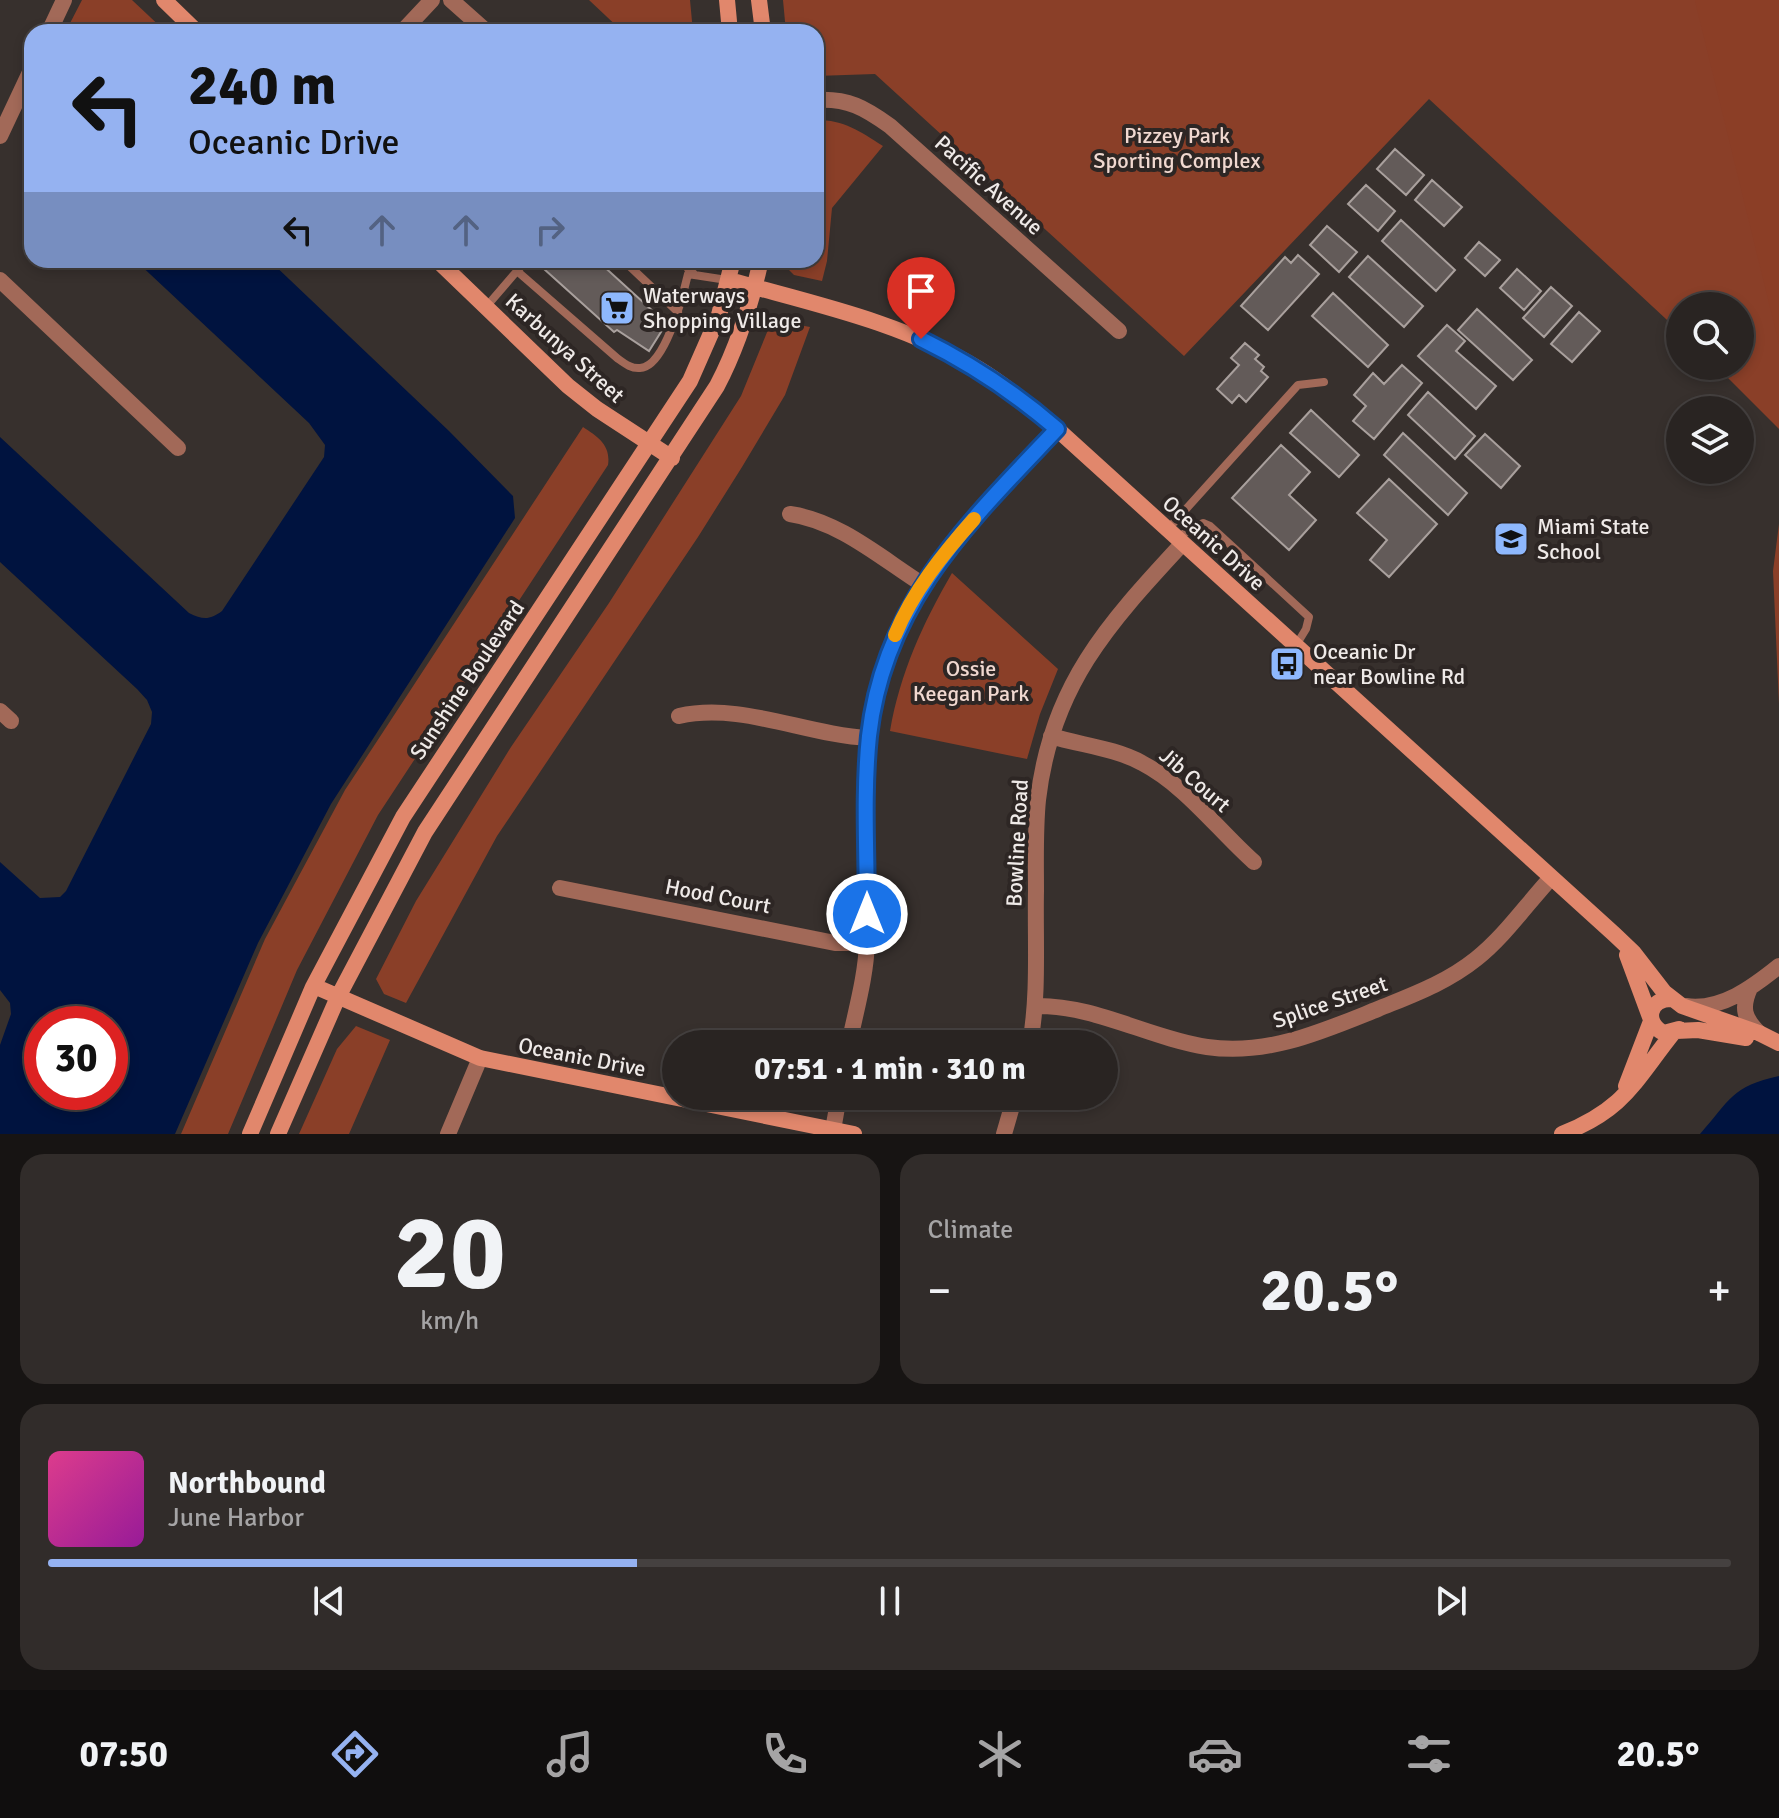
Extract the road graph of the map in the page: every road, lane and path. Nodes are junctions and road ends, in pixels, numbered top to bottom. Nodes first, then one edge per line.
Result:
1 (64, 0) edge
2 (164, 0) edge
3 (432, 0) edge
4 (451, 0) edge
5 (727, 0) edge
6 (759, 0) edge
7 (53, 24) edge
8 (189, 24) edge
9 (410, 24) edge
10 (478, 24) edge
11 (729, 24) edge
12 (762, 24) edge
13 (24, 85) edge
14 (824, 99) edge
15 (0, 136) edge
16 (445, 268) edge
17 (520, 268) edge
18 (631, 268) edge
19 (686, 268) edge
20 (731, 268) edge
21 (759, 268) edge
22 (517, 271) junction
23 (691, 274) junction
24 (0, 280) edge
25 (729, 280) junction
26 (754, 287) junction
27 (486, 307) junction
28 (678, 312) junction
29 (1119, 331) dead end
30 (1324, 382) dead end
31 (1057, 429) junction
32 (650, 444) junction
33 (178, 448) dead end
34 (672, 458) junction
35 (790, 514) dead end
36 (1175, 538) junction
37 (922, 584) junction
38 (1295, 647) junction
39 (679, 716) dead end
40 (1051, 736) junction
41 (869, 738) junction
42 (1254, 862) dead end
43 (1550, 879) junction
44 (560, 888) dead end
45 (1614, 934) junction
46 (867, 943) junction
47 (1779, 966) edge
48 (314, 986) junction
49 (1750, 988) junction
50 (338, 997) junction
51 (1678, 1003) junction
52 (1036, 1006) junction
53 (1650, 1019) junction
54 (851, 1030) edge
55 (1032, 1030) edge
56 (1674, 1032) junction
57 (1759, 1033) junction
58 (1779, 1044) edge
59 (480, 1058) junction
60 (1618, 1101) junction
61 (837, 1110) edge
62 (1011, 1110) edge
63 (833, 1130) junction
64 (250, 1134) edge
65 (278, 1134) edge
66 (448, 1134) edge
67 (854, 1134) edge
68 (1004, 1134) edge
69 (1562, 1134) edge

1 - 7 street
2 - 8 street
3 - 9 street
4 - 10 street
5 - 11 street
6 - 12 street
13 - 15 street
14 - 29 street, Pacific Avenue
16 - 27 street, Karbunya Street
17 - 22 lane
18 - 28 lane
19 - 23 lane
20 - 25 street, Sunshine Boulevard
21 - 26 street
22 - 27 lane
22 - 28 lane
23 - 25 lane
23 - 28 lane
24 - 33 street
25 - 26 street, Oceanic Drive
25 - 32 street, Sunshine Boulevard
26 - 31 street, Oceanic Drive
26 - 34 street
27 - 32 street, Karbunya Street
30 - 36 lane
31 - 36 street, Oceanic Drive
31 - 37 street
32 - 34 street, Karbunya Street
32 - 48 street, Sunshine Boulevard
34 - 50 street
35 - 37 street
36 - 38 street, Oceanic Drive
36 - 38 lane
36 - 40 street, Bowline Road
37 - 41 street
38 - 43 street, Oceanic Drive
39 - 41 street
40 - 42 street, Jib Court
40 - 52 street, Bowline Road
41 - 46 street
43 - 45 street, Oceanic Drive
43 - 52 street, Splice Street
44 - 46 street, Hood Court
45 - 51 street, Oceanic Drive
45 - 53 street, Oceanic Drive
46 - 54 street
47 - 49 street
48 - 50 street, Oceanic Drive
48 - 64 street, Sunshine Boulevard
49 - 51 street
49 - 57 street
50 - 59 street, Oceanic Drive
50 - 65 street
51 - 53 street
51 - 56 street
51 - 57 street
52 - 55 street, Bowline Road
53 - 56 street
53 - 60 street
56 - 58 street
56 - 60 street
57 - 58 street
59 - 63 street, Oceanic Drive
59 - 66 street
60 - 69 street
61 - 63 street
62 - 68 street
63 - 67 street, Oceanic Drive

